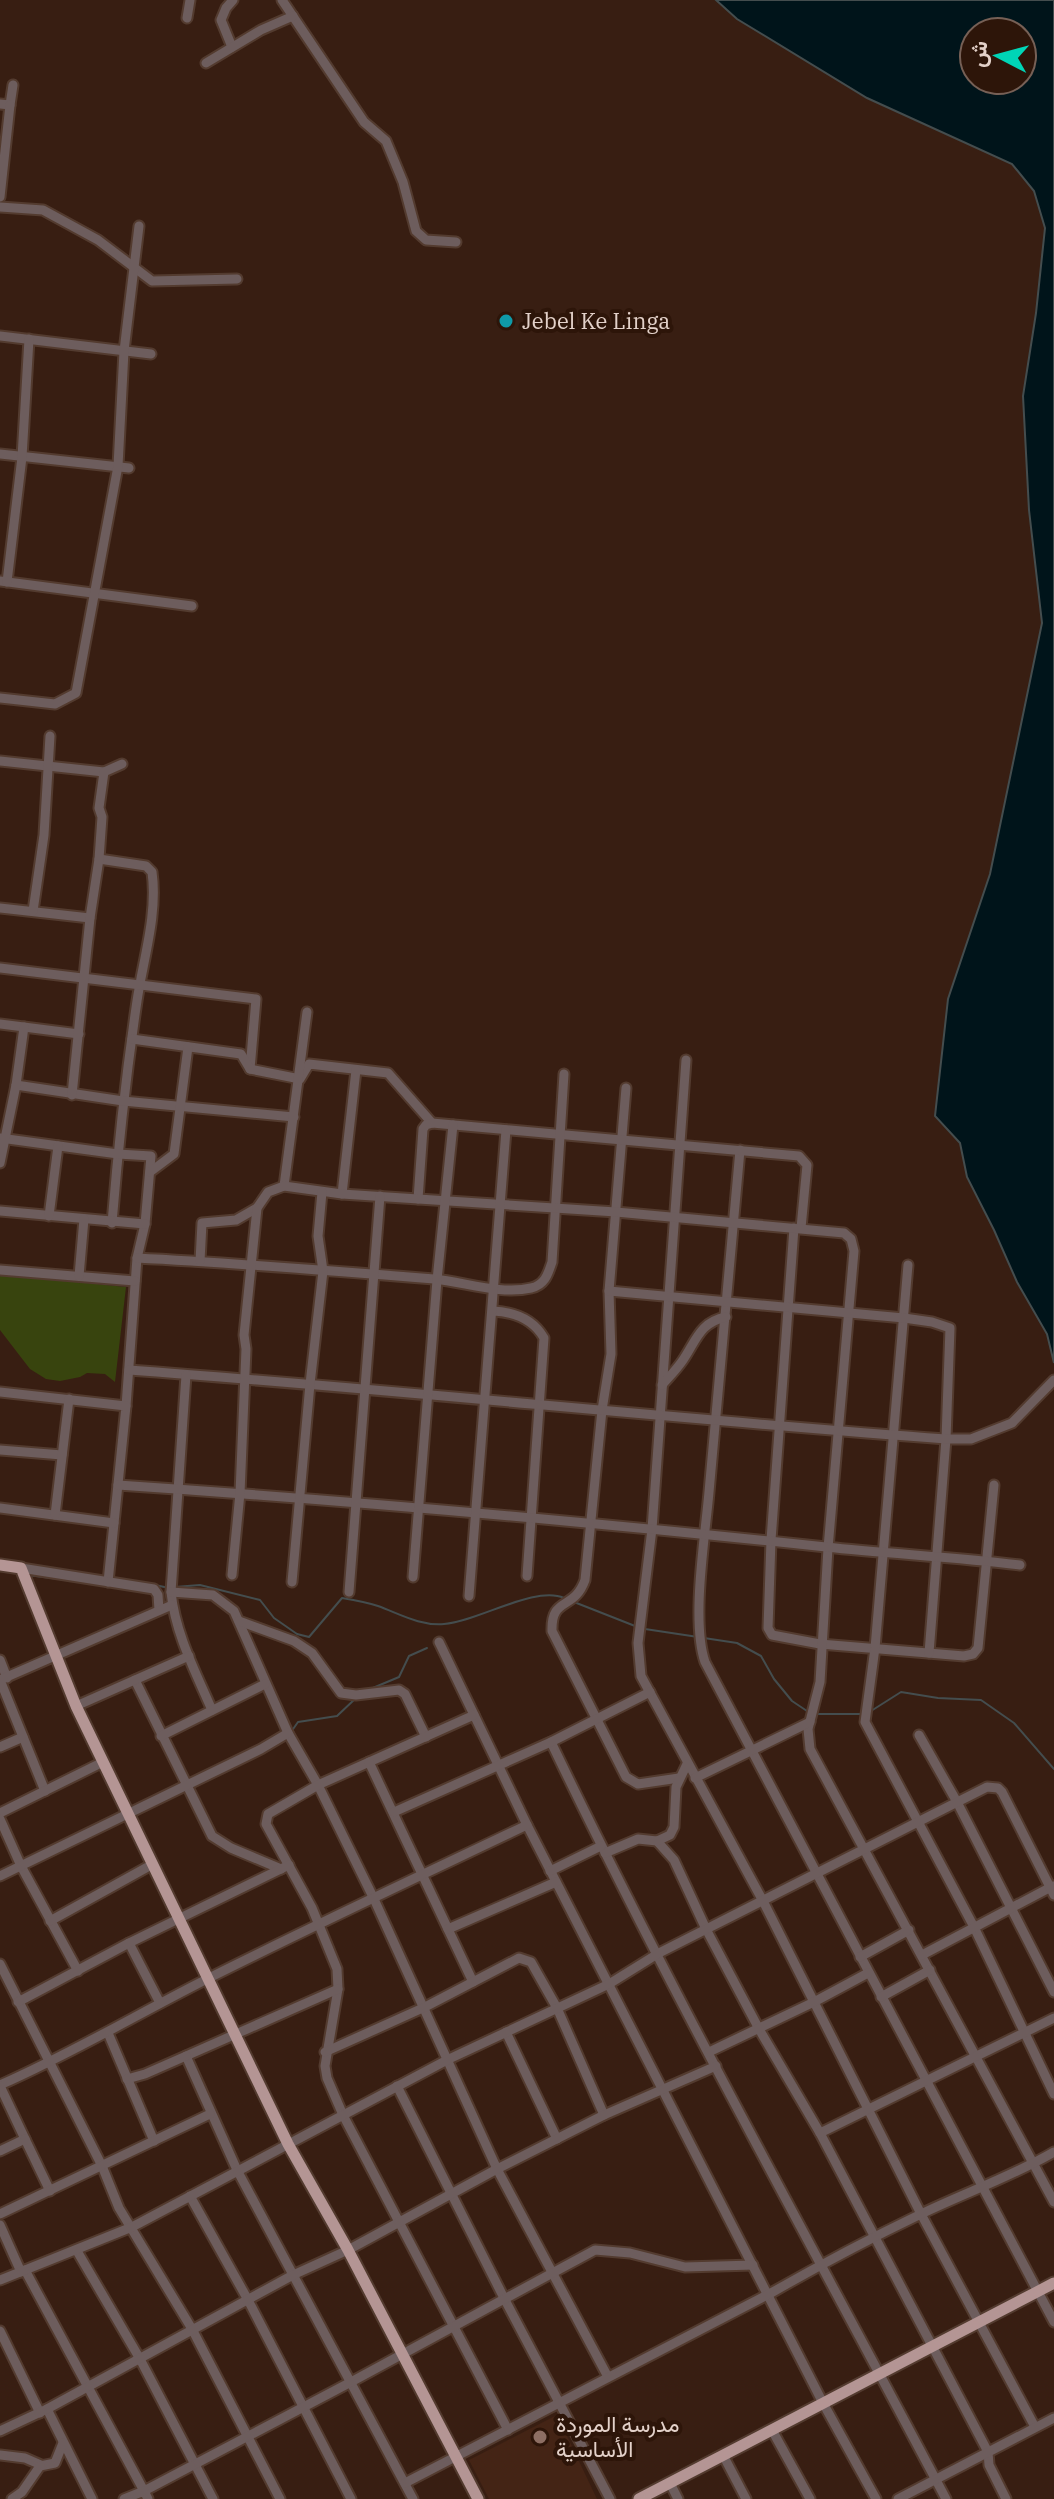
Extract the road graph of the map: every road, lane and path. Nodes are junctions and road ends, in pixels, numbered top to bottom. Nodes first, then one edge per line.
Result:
1 (190, 0) edge
2 (233, 0) edge
3 (282, 0) edge
4 (293, 16) junction
5 (187, 18) dead end
6 (232, 47) junction
7 (206, 63) dead end
8 (13, 85) dead end
9 (5, 104) edge
10 (0, 197) edge
11 (0, 207) edge
12 (139, 226) dead end
13 (456, 242) dead end
14 (133, 267) junction
15 (237, 279) dead end
16 (0, 336) edge
17 (29, 339) junction
18 (124, 351) junction
19 (151, 354) dead end
20 (0, 454) edge
21 (22, 457) junction
22 (118, 466) junction
23 (129, 468) dead end
24 (3, 582) edge
25 (93, 593) junction
26 (192, 606) dead end
27 (0, 698) edge
28 (50, 736) dead end
29 (0, 761) edge
30 (122, 764) dead end
31 (48, 767) junction
32 (104, 772) junction
33 (99, 859) junction
34 (0, 908) edge
35 (33, 911) junction
36 (90, 918) junction
37 (0, 968) edge
38 (86, 978) junction
39 (140, 984) junction
40 (307, 1012) dead end
41 (0, 1024) edge
42 (24, 1027) junction
43 (79, 1034) junction
44 (132, 1039) junction
45 (188, 1047) junction
46 (686, 1060) dead end
47 (250, 1069) junction
48 (356, 1070) junction
49 (564, 1074) dead end
50 (300, 1079) junction
51 (16, 1085) junction
52 (626, 1088) dead end
53 (72, 1095) junction
54 (123, 1101) junction
55 (180, 1107) junction
56 (294, 1117) junction
57 (432, 1123) junction
58 (453, 1125) junction
59 (506, 1130) junction
60 (561, 1134) junction
61 (2, 1138) edge
62 (622, 1139) junction
63 (680, 1143) junction
64 (58, 1146) junction
65 (740, 1150) junction
66 (118, 1154) junction
67 (0, 1163) edge
68 (150, 1172) junction
69 (284, 1186) junction
70 (322, 1192) junction
71 (342, 1194) junction
72 (380, 1196) junction
73 (418, 1199) junction
74 (445, 1202) junction
75 (500, 1205) junction
76 (257, 1208) junction
77 (556, 1208) junction
78 (0, 1211) edge
79 (616, 1212) junction
80 (49, 1216) junction
81 (674, 1217) junction
82 (84, 1219) junction
83 (734, 1222) junction
84 (112, 1223) junction
85 (145, 1224) junction
86 (798, 1228) junction
87 (137, 1258) junction
88 (200, 1261) junction
89 (253, 1265) junction
90 (908, 1265) dead end
91 (0, 1270) edge
92 (323, 1271) junction
93 (79, 1276) junction
94 (373, 1276) junction
95 (437, 1280) junction
96 (135, 1281) junction
97 (495, 1288) junction
98 (609, 1291) junction
99 (668, 1296) junction
100 (727, 1302) junction
101 (789, 1307) junction
102 (493, 1311) junction
103 (847, 1312) junction
104 (726, 1317) junction
105 (904, 1318) junction
106 (129, 1370) junction
107 (186, 1375) junction
108 (244, 1379) junction
109 (1054, 1380) edge
110 (310, 1384) junction
111 (662, 1385) junction
112 (363, 1387) junction
113 (0, 1392) edge
114 (427, 1395) junction
115 (69, 1399) junction
116 (485, 1401) junction
117 (539, 1405) junction
118 (126, 1406) junction
119 (602, 1410) junction
120 (660, 1414) junction
121 (715, 1419) junction
122 (780, 1424) junction
123 (838, 1430) junction
124 (893, 1435) junction
125 (946, 1439) junction
126 (0, 1450) edge
127 (62, 1455) junction
128 (118, 1485) junction
129 (994, 1485) dead end
130 (180, 1490) junction
131 (240, 1493) junction
132 (298, 1499) junction
133 (354, 1504) junction
134 (0, 1508) edge
135 (418, 1509) junction
136 (55, 1515) junction
137 (476, 1515) junction
138 (530, 1520) junction
139 (114, 1523) junction
140 (591, 1524) junction
141 (652, 1529) junction
142 (705, 1533) junction
143 (771, 1540) junction
144 (828, 1548) junction
145 (882, 1552) junction
146 (936, 1556) junction
147 (986, 1561) junction
148 (0, 1565) edge
149 (1020, 1565) dead end
150 (21, 1568) junction
151 (232, 1575) dead end
152 (527, 1576) dead end
153 (413, 1577) dead end
154 (108, 1582) junction
155 (292, 1582) dead end
156 (171, 1592) junction
157 (349, 1592) dead end
158 (469, 1596) dead end
159 (172, 1605) junction
160 (159, 1610) junction
161 (239, 1621) junction
162 (439, 1642) dead end
163 (820, 1644) junction
164 (875, 1648) junction
165 (929, 1653) junction
166 (189, 1656) junction
167 (55, 1657) junction
168 (0, 1660) edge
169 (3, 1679) edge
170 (135, 1680) junction
171 (265, 1684) junction
172 (650, 1692) junction
173 (76, 1706) junction
174 (212, 1710) junction
175 (474, 1715) junction
176 (597, 1719) junction
177 (810, 1722) junction
178 (288, 1733) junction
179 (919, 1735) dead end
180 (161, 1736) junction
181 (23, 1737) junction
182 (426, 1737) junction
183 (551, 1742) junction
184 (0, 1747) edge
185 (751, 1749) junction
186 (103, 1762) junction
187 (369, 1762) junction
188 (687, 1764) junction
189 (499, 1766) junction
190 (679, 1778) junction
191 (695, 1778) junction
192 (318, 1785) junction
193 (186, 1786) junction
194 (45, 1791) junction
195 (957, 1802) junction
196 (394, 1812) junction
197 (0, 1813) edge
198 (129, 1814) junction
199 (0, 1819) edge
200 (917, 1822) junction
201 (527, 1825) junction
202 (657, 1841) junction
203 (865, 1848) junction
204 (603, 1850) junction
205 (153, 1864) junction
206 (21, 1866) junction
207 (285, 1867) junction
208 (550, 1871) junction
209 (816, 1873) junction
210 (422, 1875) junction
211 (0, 1876) edge
212 (556, 1882) junction
213 (1053, 1889) edge
214 (374, 1899) junction
215 (763, 1901) junction
216 (1012, 1908) junction
217 (182, 1920) junction
218 (50, 1921) junction
219 (319, 1923) junction
220 (974, 1927) junction
221 (448, 1929) junction
222 (706, 1929) junction
223 (909, 1930) junction
224 (129, 1943) junction
225 (659, 1953) junction
226 (922, 1955) junction
227 (860, 1957) junction
228 (0, 1964) edge
229 (930, 1970) junction
230 (78, 1971) junction
231 (868, 1973) junction
232 (210, 1978) junction
233 (473, 1982) junction
234 (609, 1984) junction
235 (338, 1989) junction
236 (1054, 1992) edge
237 (881, 1997) junction
238 (18, 2002) junction
239 (814, 2002) junction
240 (160, 2003) junction
241 (425, 2007) junction
242 (557, 2008) junction
243 (1054, 2018) edge
244 (759, 2029) junction
245 (1026, 2031) junction
246 (506, 2032) junction
247 (108, 2033) junction
248 (236, 2034) junction
249 (325, 2052) junction
250 (709, 2052) junction
251 (186, 2056) junction
252 (975, 2056) junction
253 (449, 2059) junction
254 (49, 2064) junction
255 (716, 2066) junction
256 (127, 2079) junction
257 (927, 2082) junction
258 (0, 2085) edge
259 (397, 2086) junction
260 (662, 2089) junction
261 (1054, 2094) edge
262 (870, 2110) junction
263 (210, 2114) junction
264 (343, 2115) junction
265 (604, 2115) junction
266 (820, 2133) junction
267 (25, 2139) junction
268 (557, 2139) junction
269 (154, 2141) junction
270 (288, 2144) junction
271 (0, 2151) edge
272 (1054, 2152) edge
273 (1033, 2164) junction
274 (102, 2166) junction
275 (497, 2169) junction
276 (237, 2170) junction
277 (984, 2187) junction
278 (50, 2191) junction
279 (451, 2193) junction
280 (190, 2196) junction
281 (1054, 2202) edge
282 (0, 2214) edge
283 (921, 2214) junction
284 (399, 2223) junction
285 (0, 2225) edge
286 (132, 2227) junction
287 (876, 2238) junction
288 (348, 2250) junction
289 (77, 2251) junction
290 (820, 2264) junction
291 (753, 2265) junction
292 (23, 2271) junction
293 (552, 2272) junction
294 (293, 2275) junction
295 (0, 2280) edge
296 (1054, 2283) edge
297 (1039, 2290) junction
298 (768, 2295) junction
299 (248, 2300) junction
300 (505, 2300) junction
301 (979, 2322) junction
302 (1054, 2322) edge
303 (454, 2325) junction
304 (192, 2329) junction
305 (0, 2331) edge
306 (933, 2346) junction
307 (401, 2354) junction
308 (140, 2359) junction
309 (878, 2374) junction
310 (608, 2377) junction
311 (351, 2382) junction
312 (89, 2387) junction
313 (559, 2403) junction
314 (823, 2403) junction
315 (303, 2406) junction
316 (44, 2411) junction
317 (1054, 2418) edge
318 (1035, 2427) junction
319 (508, 2430) junction
320 (772, 2430) junction
321 (0, 2431) edge
322 (249, 2436) junction
323 (63, 2443) junction
324 (988, 2452) junction
325 (0, 2455) edge
326 (723, 2455) junction
327 (456, 2456) junction
328 (195, 2463) junction
329 (41, 2465) junction
330 (935, 2479) junction
331 (405, 2483) junction
332 (670, 2483) junction
333 (146, 2495) edge
334 (12, 2499) edge
335 (92, 2499) edge
336 (124, 2499) edge
337 (213, 2499) edge
338 (280, 2499) edge
339 (351, 2499) edge
340 (413, 2499) edge
341 (478, 2499) edge
342 (610, 2499) edge
343 (639, 2499) edge
344 (678, 2499) edge
345 (746, 2499) edge
346 (810, 2499) edge
347 (876, 2499) edge
348 (898, 2499) edge
349 (946, 2499) edge
350 (1006, 2499) edge

1 - 5 street
2 - 6 street
3 - 4 street
4 - 6 street
4 - 13 street
6 - 7 street
8 - 9 street
9 - 10 street
11 - 14 street
12 - 14 street
14 - 15 street
14 - 18 street
16 - 17 street
17 - 18 street
17 - 21 street
18 - 19 street
18 - 22 street
20 - 21 street
21 - 22 street
21 - 24 street
22 - 23 street
22 - 25 street
24 - 25 street
25 - 26 street
25 - 27 street
28 - 31 street
29 - 31 street
30 - 32 street
31 - 32 street
31 - 35 street
32 - 33 street
33 - 36 street
33 - 39 street
34 - 35 street
35 - 36 street
36 - 38 street
37 - 38 street
38 - 39 street
38 - 43 street
39 - 44 street
39 - 47 street
40 - 50 street
41 - 42 street
42 - 43 street
42 - 51 street
43 - 53 street
44 - 45 street
44 - 54 street
45 - 47 street
45 - 55 street
46 - 63 street
47 - 50 street
48 - 50 street
48 - 57 street
48 - 71 street
49 - 60 street
50 - 56 street
51 - 53 street
51 - 61 street
52 - 62 street
53 - 54 street
54 - 55 street
54 - 66 street
55 - 56 street
55 - 68 street
56 - 69 street
57 - 58 street
57 - 73 street
58 - 59 street
58 - 74 street
59 - 60 street
59 - 75 street
60 - 62 street
60 - 77 street
61 - 64 street
61 - 67 street
62 - 63 street
62 - 79 street
63 - 65 street
63 - 81 street
64 - 66 street
64 - 80 street
65 - 83 street
65 - 86 street
66 - 68 street
66 - 84 street
68 - 85 street
69 - 70 street
69 - 76 street
70 - 71 street
70 - 92 street
71 - 72 street
72 - 73 street
72 - 94 street
73 - 74 street
74 - 75 street
74 - 95 street
75 - 77 street
75 - 97 street
76 - 88 street
76 - 89 street
77 - 79 street
77 - 97 street
78 - 80 street
79 - 81 street
79 - 98 street
80 - 82 street
81 - 83 street
81 - 99 street
82 - 84 street
82 - 93 street
83 - 86 street
83 - 100 street
84 - 85 street
85 - 87 street
86 - 101 street
86 - 103 street
87 - 88 street
87 - 96 street
88 - 89 street
89 - 92 street
89 - 108 street
90 - 105 street
91 - 93 street
92 - 94 street
92 - 110 street
93 - 96 street
94 - 95 street
94 - 112 street
95 - 97 street
95 - 114 street
96 - 106 street
97 - 102 street
98 - 99 street
98 - 119 street
99 - 100 street
99 - 111 street
100 - 101 street
100 - 104 street
101 - 103 street
101 - 122 street
102 - 116 street
102 - 117 street
103 - 105 street
103 - 123 street
104 - 111 street
104 - 121 street
105 - 124 street
105 - 125 street
106 - 107 street
106 - 118 street
107 - 108 street
107 - 130 street
108 - 110 street
108 - 131 street
109 - 125 street
110 - 112 street
110 - 132 street
111 - 120 street
112 - 114 street
112 - 133 street
113 - 115 street
114 - 116 street
114 - 135 street
115 - 118 street
115 - 127 street
116 - 117 street
116 - 137 street
117 - 119 street
117 - 138 street
118 - 128 street
119 - 120 street
119 - 140 street
120 - 121 street
120 - 141 street
121 - 122 street
121 - 142 street
122 - 123 street
122 - 143 street
123 - 124 street
123 - 144 street
124 - 125 street
124 - 145 street
125 - 146 street
126 - 127 street
127 - 136 street
128 - 130 street
128 - 139 street
129 - 147 street
130 - 131 street
130 - 156 street
131 - 132 street
131 - 151 street
132 - 133 street
132 - 155 street
133 - 135 street
133 - 157 street
134 - 136 street
135 - 137 street
135 - 153 street
136 - 139 street
137 - 138 street
137 - 158 street
138 - 140 street
138 - 152 street
139 - 154 street
140 - 141 street
140 - 176 street
141 - 142 street
141 - 172 street
142 - 143 street
142 - 185 street
143 - 144 street
143 - 163 street
144 - 145 street
144 - 163 street
145 - 146 street
145 - 164 street
146 - 147 street
146 - 165 street
147 - 149 street
147 - 165 street
148 - 150 main road
150 - 154 street
150 - 167 main road
154 - 160 street
156 - 159 street
156 - 161 street
159 - 160 street
159 - 166 street
160 - 167 street
161 - 171 street
161 - 182 street
162 - 175 street
163 - 164 street
163 - 177 street
164 - 165 street
164 - 200 street
166 - 170 street
166 - 174 street
167 - 169 street
167 - 173 main road
168 - 169 street
169 - 181 street
170 - 173 street
170 - 180 street
171 - 174 street
171 - 178 street
172 - 176 street
172 - 188 street
173 - 186 main road
174 - 180 street
175 - 182 street
175 - 189 street
176 - 183 street
176 - 190 street
177 - 185 street
177 - 203 street
178 - 192 street
178 - 193 street
179 - 195 street
180 - 193 street
181 - 184 street
181 - 194 street
182 - 187 street
183 - 189 street
183 - 204 street
185 - 191 street
185 - 209 street
186 - 194 street
186 - 198 main road
187 - 192 street
187 - 196 street
188 - 190 street
188 - 191 street
189 - 196 street
189 - 201 street
190 - 202 street
191 - 215 street
192 - 207 street
192 - 214 street
193 - 198 street
193 - 207 street
194 - 197 street
195 - 200 street
195 - 213 street
195 - 216 street
196 - 210 street
198 - 205 main road
198 - 206 street
199 - 206 street
200 - 203 street
200 - 220 street
201 - 208 street
201 - 210 street
202 - 204 street
202 - 222 street
203 - 209 street
203 - 223 street
204 - 208 street
204 - 225 street
205 - 217 main road
205 - 218 street
206 - 211 street
206 - 218 street
207 - 217 street
207 - 219 street
208 - 212 street
209 - 215 street
209 - 227 street
210 - 214 street
210 - 221 street
212 - 221 street
212 - 234 street
213 - 216 street
214 - 219 street
214 - 241 street
215 - 222 street
215 - 239 street
216 - 220 street
216 - 236 street
217 - 224 street
217 - 232 main road
218 - 230 street
219 - 232 street
219 - 235 street
220 - 226 street
220 - 245 street
221 - 233 street
222 - 225 street
222 - 244 street
223 - 226 street
223 - 227 street
224 - 230 street
224 - 240 street
225 - 234 street
225 - 250 street
226 - 229 street
227 - 231 street
228 - 238 street
229 - 237 street
229 - 252 street
230 - 238 street
231 - 237 street
231 - 239 street
232 - 240 street
232 - 248 main road
233 - 241 street
233 - 242 street
234 - 242 street
234 - 260 street
235 - 248 street
235 - 249 street
237 - 257 street
238 - 254 street
239 - 244 street
239 - 262 street
240 - 247 street
241 - 249 street
241 - 253 street
242 - 246 street
242 - 265 street
243 - 245 street
244 - 250 street
244 - 266 street
245 - 252 street
245 - 261 street
246 - 253 street
246 - 268 street
247 - 254 street
247 - 256 street
248 - 251 street
248 - 270 main road
249 - 264 street
250 - 255 street
251 - 256 street
251 - 263 street
252 - 257 street
252 - 273 street
253 - 259 street
253 - 275 street
254 - 258 street
254 - 274 street
255 - 260 street
255 - 290 street
256 - 269 street
257 - 262 street
257 - 277 street
258 - 267 street
259 - 264 street
259 - 279 street
260 - 265 street
260 - 291 street
262 - 266 street
262 - 283 street
263 - 269 street
263 - 276 street
264 - 270 street
264 - 284 street
265 - 268 street
266 - 287 street
267 - 271 street
267 - 278 street
268 - 275 street
269 - 274 street
270 - 276 street
270 - 288 main road
272 - 273 street
273 - 277 street
273 - 281 street
274 - 278 street
274 - 286 street
275 - 279 street
275 - 293 street
276 - 280 street
276 - 294 street
277 - 283 street
277 - 297 street
278 - 282 street
279 - 284 street
279 - 300 street
280 - 286 street
280 - 299 street
283 - 287 street
283 - 301 street
284 - 288 street
284 - 303 street
285 - 292 street
286 - 289 street
286 - 304 street
287 - 290 street
287 - 306 street
288 - 294 street
288 - 307 main road
289 - 292 street
289 - 308 street
290 - 298 street
290 - 309 street
291 - 293 street
291 - 298 street
292 - 295 street
292 - 312 street
293 - 300 street
293 - 310 street
294 - 299 street
294 - 311 street
296 - 297 main road
297 - 301 main road
297 - 302 street
298 - 310 street
298 - 314 street
299 - 304 street
299 - 315 street
300 - 303 street
300 - 313 street
301 - 306 main road
301 - 318 street
303 - 307 street
303 - 319 street
304 - 308 street
304 - 322 street
305 - 316 street
306 - 309 main road
306 - 324 street
307 - 311 street
307 - 327 main road
308 - 312 street
308 - 328 street
309 - 314 main road
309 - 330 street
310 - 313 street
311 - 315 street
311 - 331 street
312 - 316 street
312 - 333 street
313 - 319 street
313 - 342 street
314 - 320 main road
314 - 347 street
315 - 322 street
315 - 339 street
316 - 321 street
316 - 323 street
317 - 318 street
318 - 324 street
319 - 327 street
320 - 326 main road
320 - 346 street
322 - 328 street
322 - 338 street
323 - 329 street
323 - 335 street
324 - 330 street
324 - 350 street
325 - 329 street
326 - 332 main road
326 - 345 street
327 - 331 street
327 - 341 main road
328 - 333 street
328 - 337 street
329 - 334 street
330 - 348 street
330 - 349 street
331 - 340 street
332 - 343 main road
332 - 344 street
333 - 336 street

